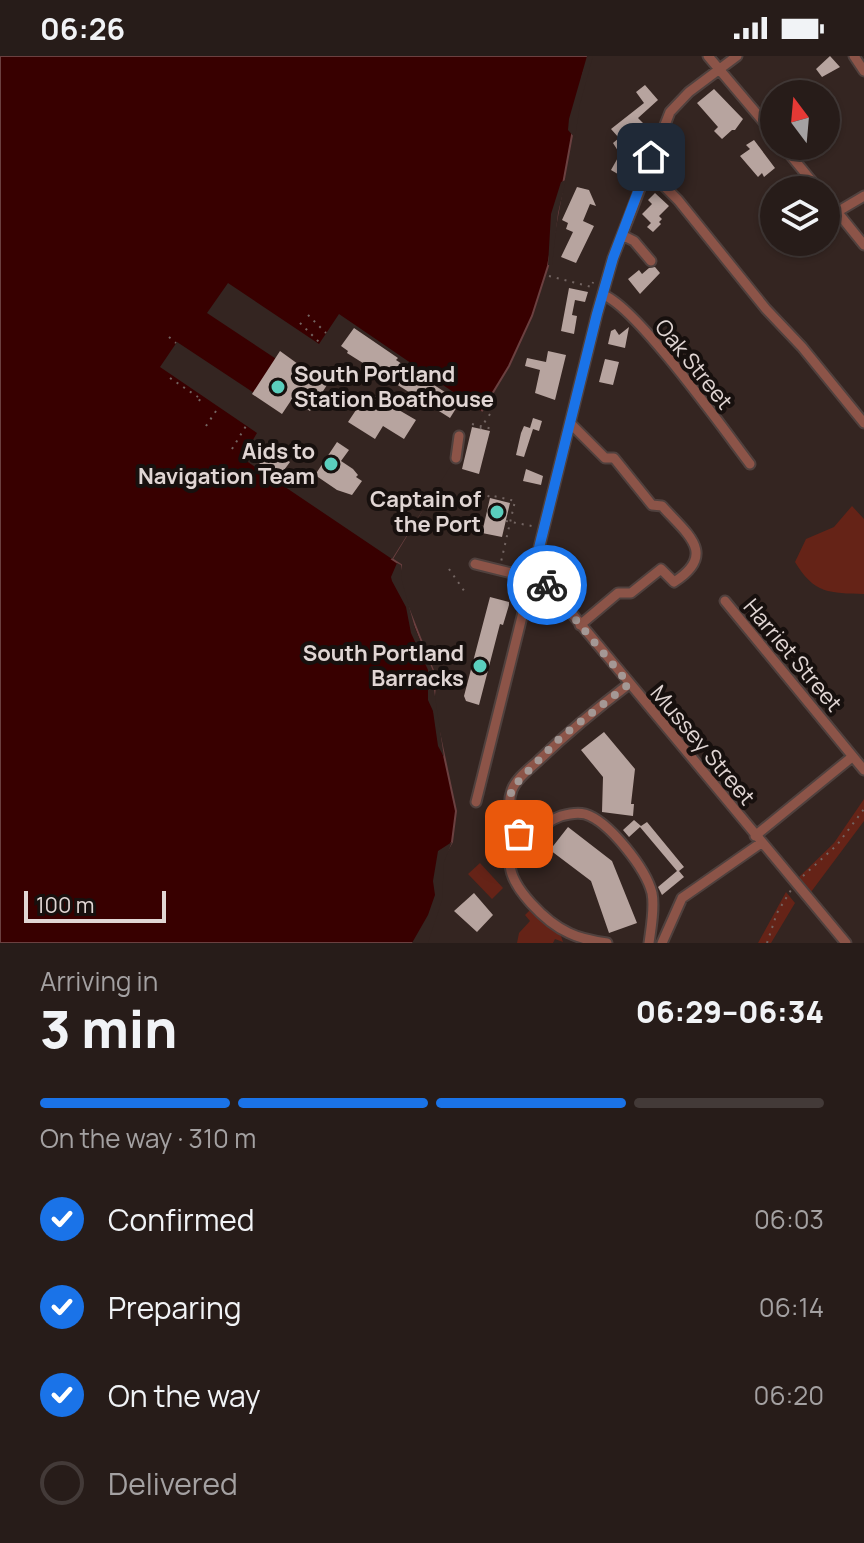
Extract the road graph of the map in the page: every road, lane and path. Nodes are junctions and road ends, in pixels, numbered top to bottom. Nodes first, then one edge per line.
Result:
1 (708, 56) edge
2 (737, 56) edge
3 (854, 56) edge
4 (719, 69) junction
5 (864, 71) edge
6 (760, 117) edge
7 (794, 160) edge
8 (645, 172) junction
9 (808, 176) edge
10 (864, 196) edge
11 (840, 210) edge
12 (840, 216) edge
13 (622, 235) junction
14 (864, 245) edge
15 (651, 261) dead end
16 (549, 276) dead end
17 (593, 282) dead end
18 (603, 295) junction
19 (308, 315) dead end
20 (300, 323) dead end
21 (326, 333) dead end
22 (169, 337) dead end
23 (176, 343) dead end
24 (320, 343) dead end
25 (170, 378) dead end
26 (200, 399) dead end
27 (218, 408) dead end
28 (492, 411) dead end
29 (570, 423) junction
30 (864, 423) edge
31 (472, 424) dead end
32 (206, 426) dead end
33 (246, 426) dead end
34 (480, 428) junction
35 (493, 429) dead end
36 (459, 436) dead end
37 (232, 449) dead end
38 (456, 458) dead end
39 (750, 464) dead end
40 (488, 497) dead end
41 (508, 521) junction
42 (532, 526) dead end
43 (501, 563) dead end
44 (475, 564) dead end
45 (449, 569) dead end
46 (533, 573) junction
47 (467, 595) dead end
48 (725, 601) dead end
49 (580, 625) junction
50 (629, 684) junction
51 (852, 757) junction
52 (864, 770) edge
53 (476, 802) dead end
54 (864, 809) edge
55 (758, 840) junction
56 (527, 841) junction
57 (797, 882) junction
58 (607, 943) edge
59 (649, 943) edge
60 (662, 943) edge
61 (767, 943) edge
62 (846, 943) edge

1 - 4 street
2 - 4 street
3 - 5 street
4 - 6 street
4 - 8 street
7 - 9 street
8 - 13 street
8 - 30 street
10 - 11 street
12 - 14 street
13 - 15 street
13 - 18 street
16 - 17 path
18 - 29 street
18 - 39 street, Oak Street
19 - 21 path
20 - 24 path
22 - 23 path
25 - 26 path
27 - 32 path
28 - 34 path
29 - 46 street
29 - 49 street
31 - 34 path
33 - 37 path
34 - 35 path
36 - 38 street
40 - 41 path
41 - 42 path
41 - 43 path
44 - 46 street
45 - 47 path
46 - 49 street, Mussey Street
46 - 53 street
48 - 51 street, Harriet Street
49 - 50 street, Mussey Street
50 - 55 street, Mussey Street
50 - 56 street
51 - 52 street, Harriet Street
51 - 55 street
54 - 57 path
55 - 57 street, Mussey Street
55 - 60 street
56 - 58 street
56 - 59 street
57 - 61 path
57 - 62 street, Mussey Street

